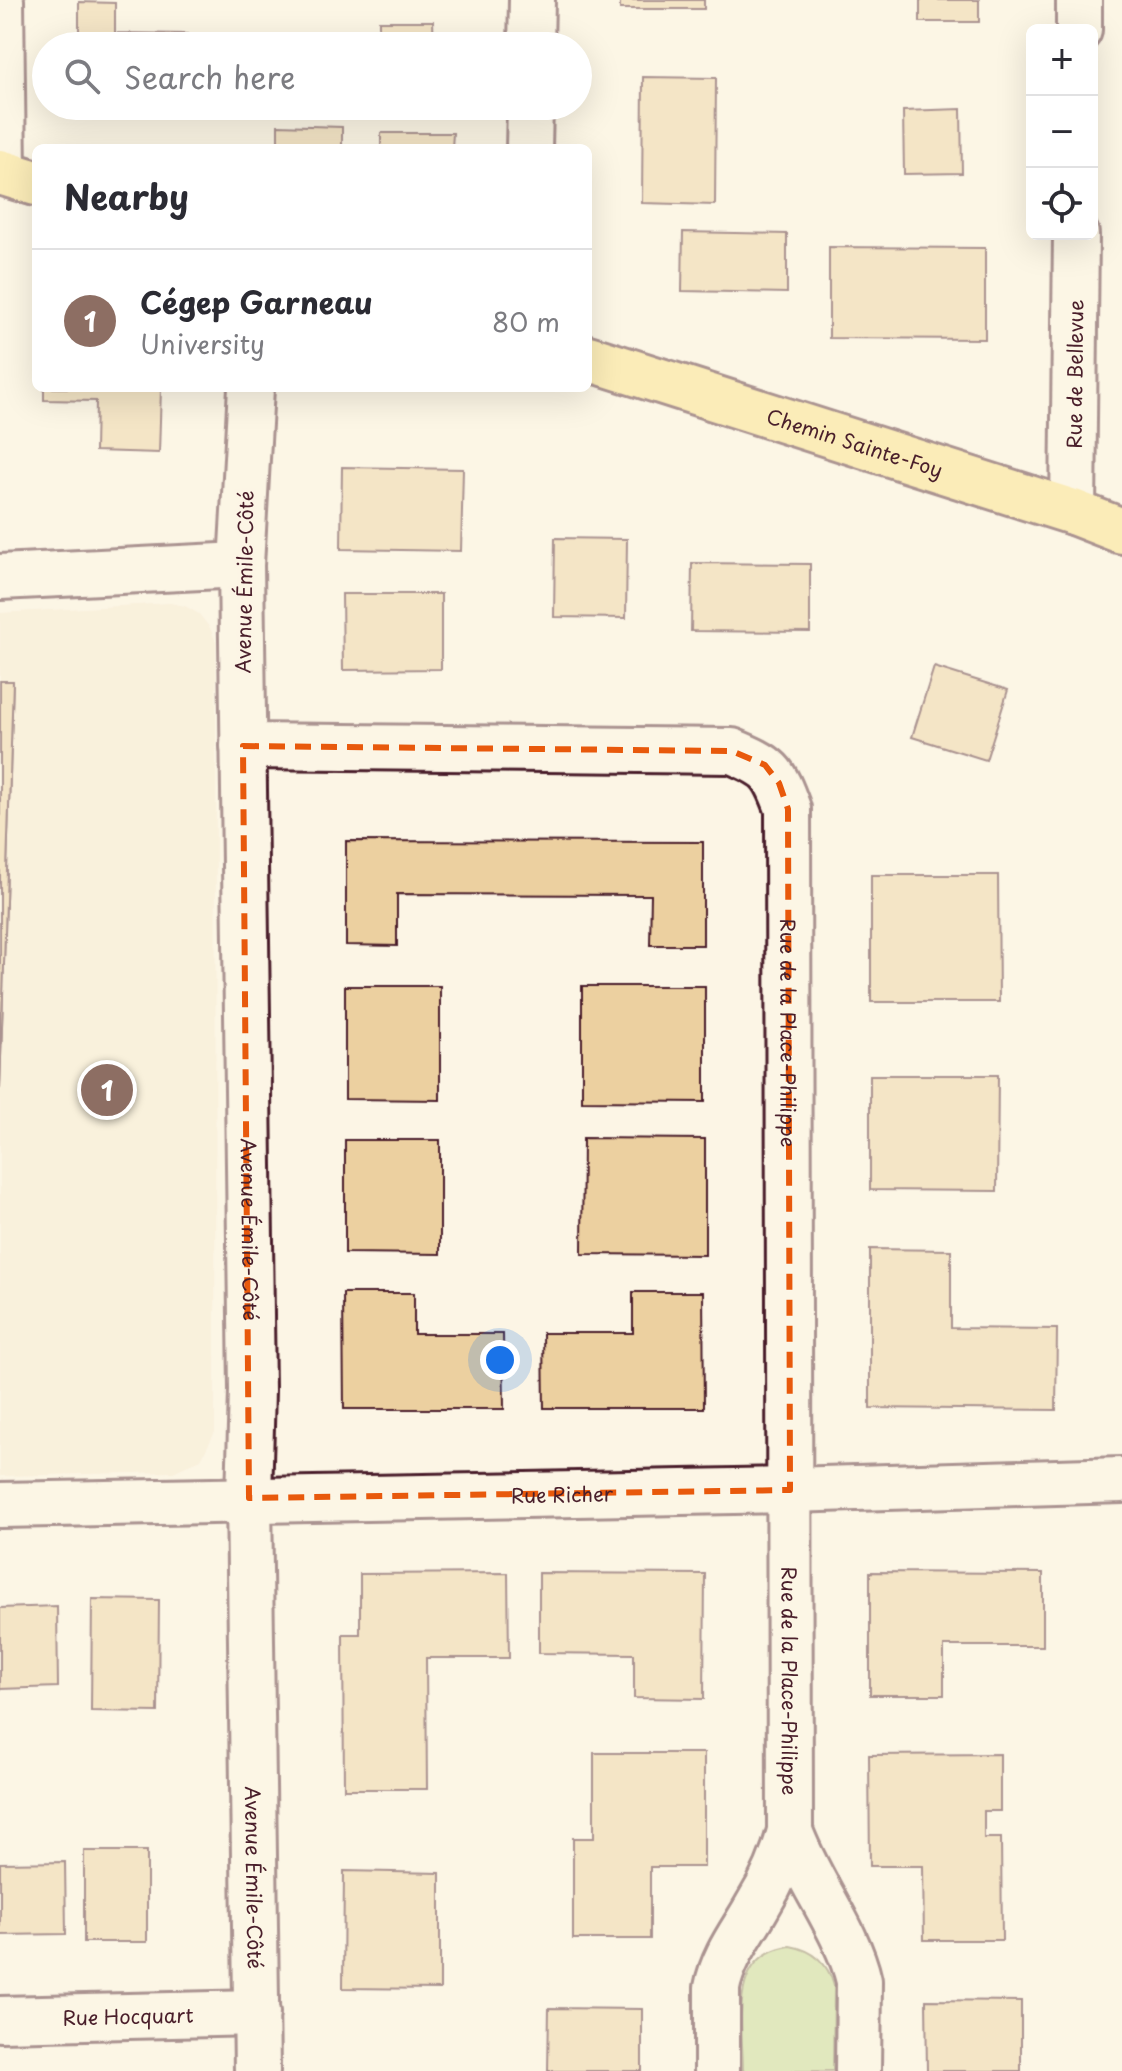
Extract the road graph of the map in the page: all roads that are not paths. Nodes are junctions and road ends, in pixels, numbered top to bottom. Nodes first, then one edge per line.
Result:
1 (1, 0) edge
2 (532, 0) edge
3 (1079, 0) edge
4 (1079, 24) edge
5 (531, 32) edge
6 (530, 120) edge
7 (529, 144) edge
8 (13, 176) edge
9 (1076, 240) edge
10 (592, 359) edge
11 (251, 392) edge
12 (1073, 512) junction
13 (1122, 531) edge
14 (241, 565) junction
15 (0, 577) edge
16 (243, 746) junction
17 (1122, 1480) edge
18 (790, 1490) junction
19 (249, 1498) junction
20 (0, 1505) edge
21 (790, 1831) junction
22 (257, 2013) junction
23 (0, 2019) edge
24 (257, 2071) edge
25 (717, 2071) edge
26 (858, 2071) edge

1 - 8 street
2 - 5 street
3 - 4 street
6 - 7 street
9 - 12 street, Rue de Bellevue
10 - 12 main road, Chemin Sainte-Foy
11 - 14 street, Avenue Émile-Côté
12 - 13 main road, Chemin Sainte-Foy
14 - 15 street
14 - 16 street, Avenue Émile-Côté
16 - 18 street, Rue de la Place-Philippe
16 - 19 street, Avenue Émile-Côté
17 - 18 street, Rue Richer
18 - 19 street, Rue Richer
18 - 21 street, Rue de la Place-Philippe
19 - 20 street, Rue Richer
19 - 22 street, Avenue Émile-Côté
21 - 25 street, Rue de la Place-Philippe
21 - 26 street, Rue de la Place-Philippe
22 - 23 street, Rue Hocquart
22 - 24 street, Avenue Émile-Côté

